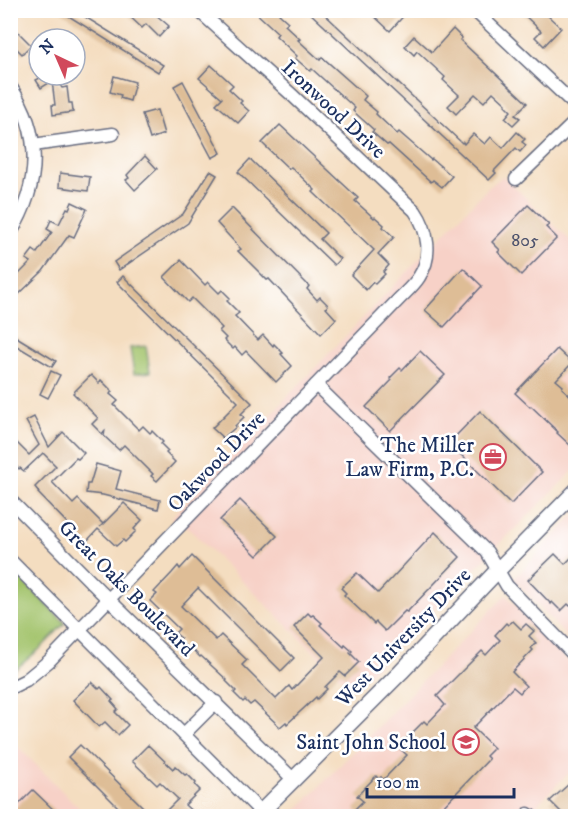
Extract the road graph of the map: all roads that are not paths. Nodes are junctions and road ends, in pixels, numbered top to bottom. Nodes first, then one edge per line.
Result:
1 (198, 10) edge
2 (474, 10) edge
3 (10, 86) edge
4 (576, 106) edge
5 (576, 121) edge
6 (113, 134) dead end
7 (33, 145) junction
8 (516, 179) dead end
9 (10, 234) edge
10 (427, 246) joint
11 (316, 384) junction
12 (576, 491) edge
13 (10, 500) edge
14 (10, 560) edge
15 (498, 570) junction
16 (109, 599) junction
17 (79, 629) junction
18 (576, 657) edge
19 (10, 688) edge
20 (216, 702) junction
21 (184, 734) junction
22 (294, 780) junction
23 (259, 814) edge

1 - 10 street, Ironwood Drive
2 - 4 street
3 - 7 street
5 - 8 street
6 - 7 street
7 - 9 street
10 - 11 street, Oakwood Drive
11 - 15 street
11 - 16 street, Oakwood Drive
12 - 15 main road, West University Drive
13 - 16 street, Great Oaks Boulevard
14 - 17 street
15 - 18 street
15 - 22 main road, West University Drive
16 - 17 street, Oakwood Drive
16 - 20 street, Great Oaks Boulevard
17 - 19 street, Oakwood Drive
17 - 21 street
20 - 21 street
20 - 22 street, Great Oaks Boulevard
21 - 23 street
22 - 23 main road, West University Drive

